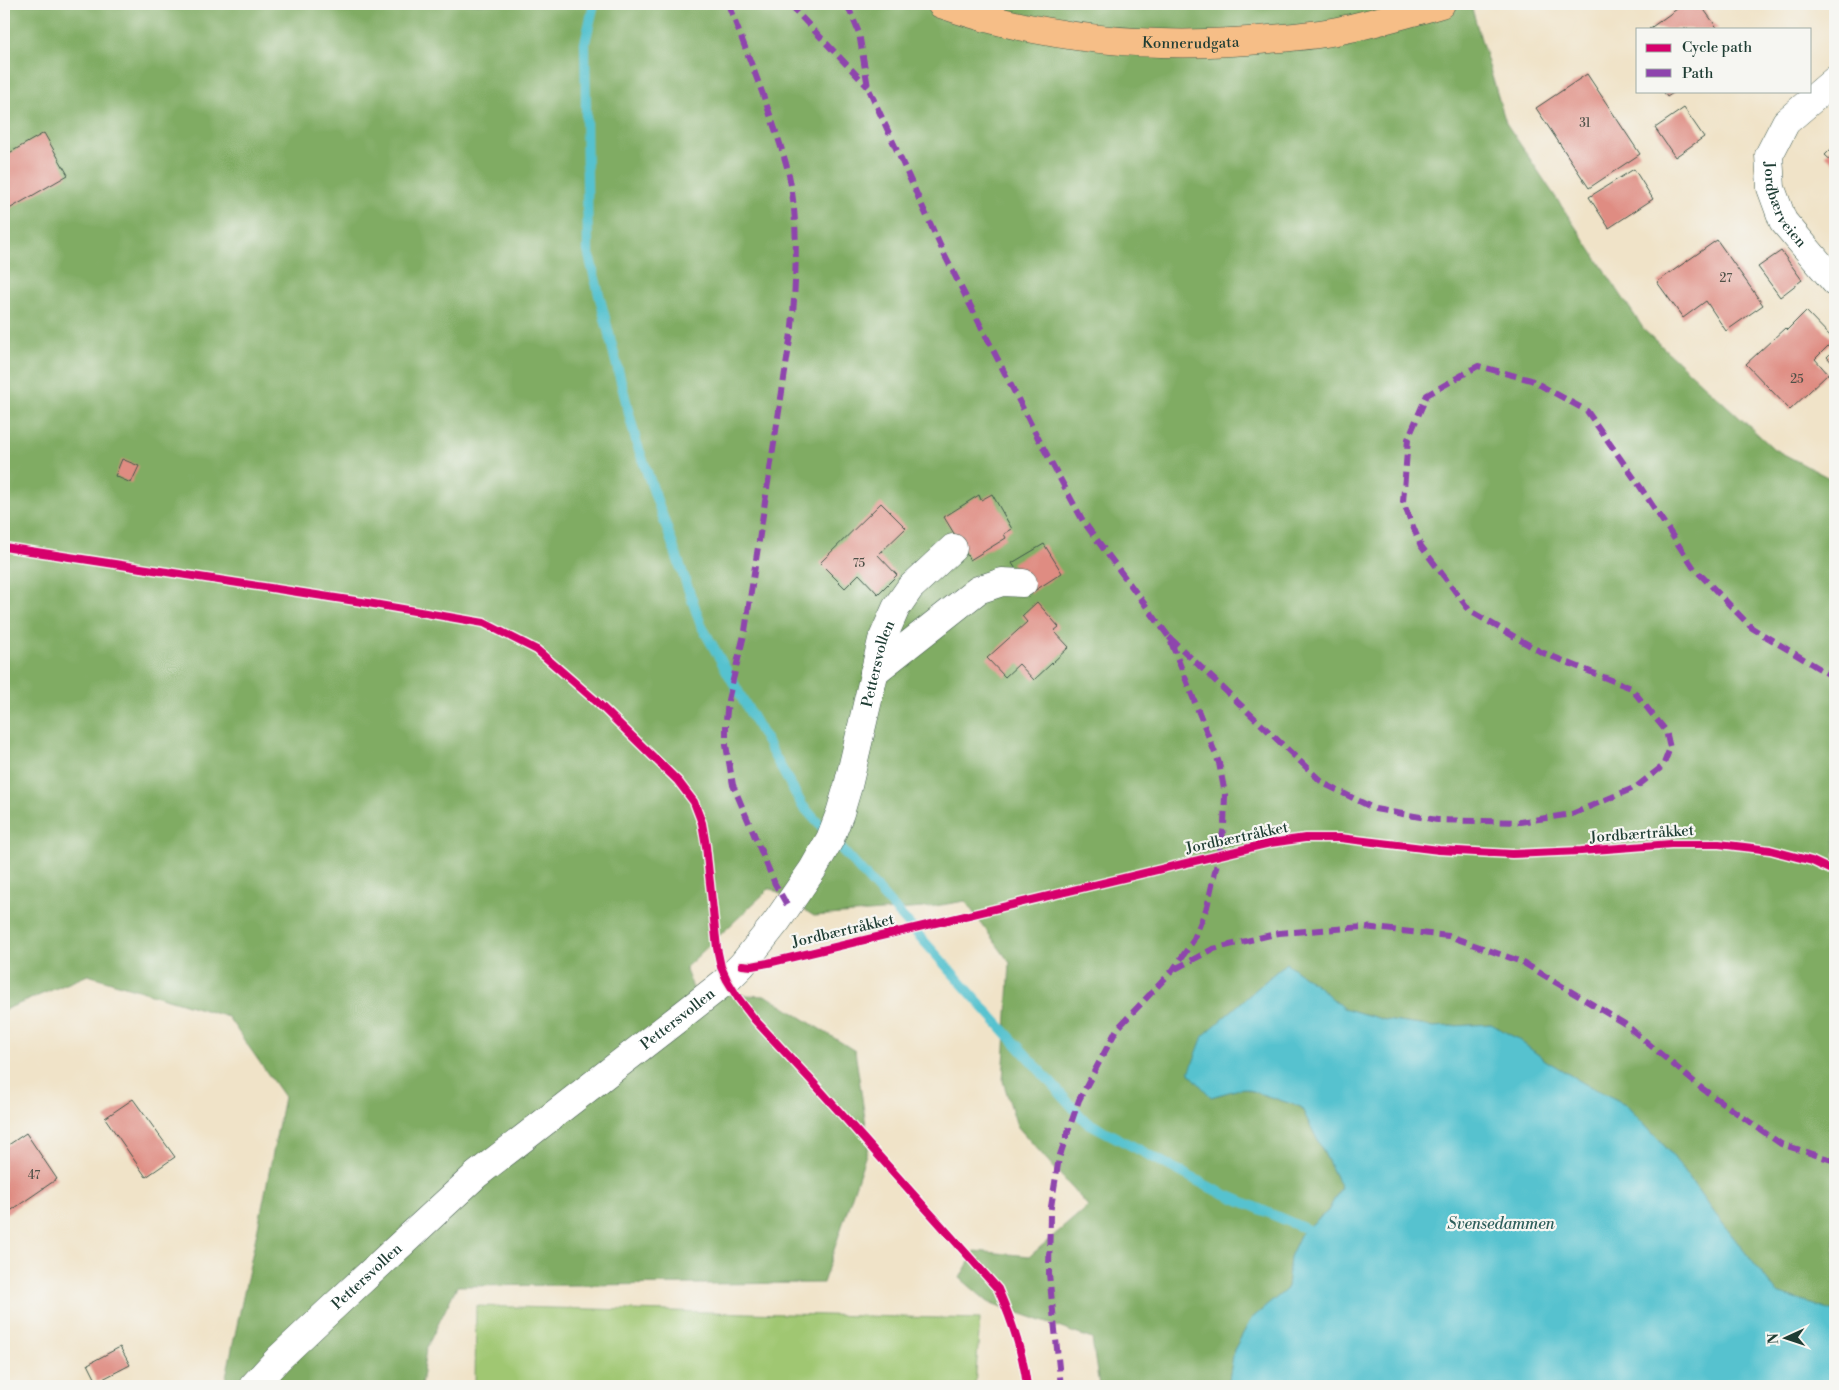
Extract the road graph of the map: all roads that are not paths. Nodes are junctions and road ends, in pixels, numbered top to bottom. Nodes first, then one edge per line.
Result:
1 (941, 4) edge
2 (1441, 4) edge
3 (1835, 80) edge
4 (1835, 282) edge
5 (953, 548) dead end
6 (1023, 583) dead end
7 (874, 672) junction
8 (253, 1386) edge

1 - 2 main road, Konnerudgata
3 - 4 street, Jordbærveien
5 - 7 street, Pettersvollen
6 - 7 street
7 - 8 street, Pettersvollen

